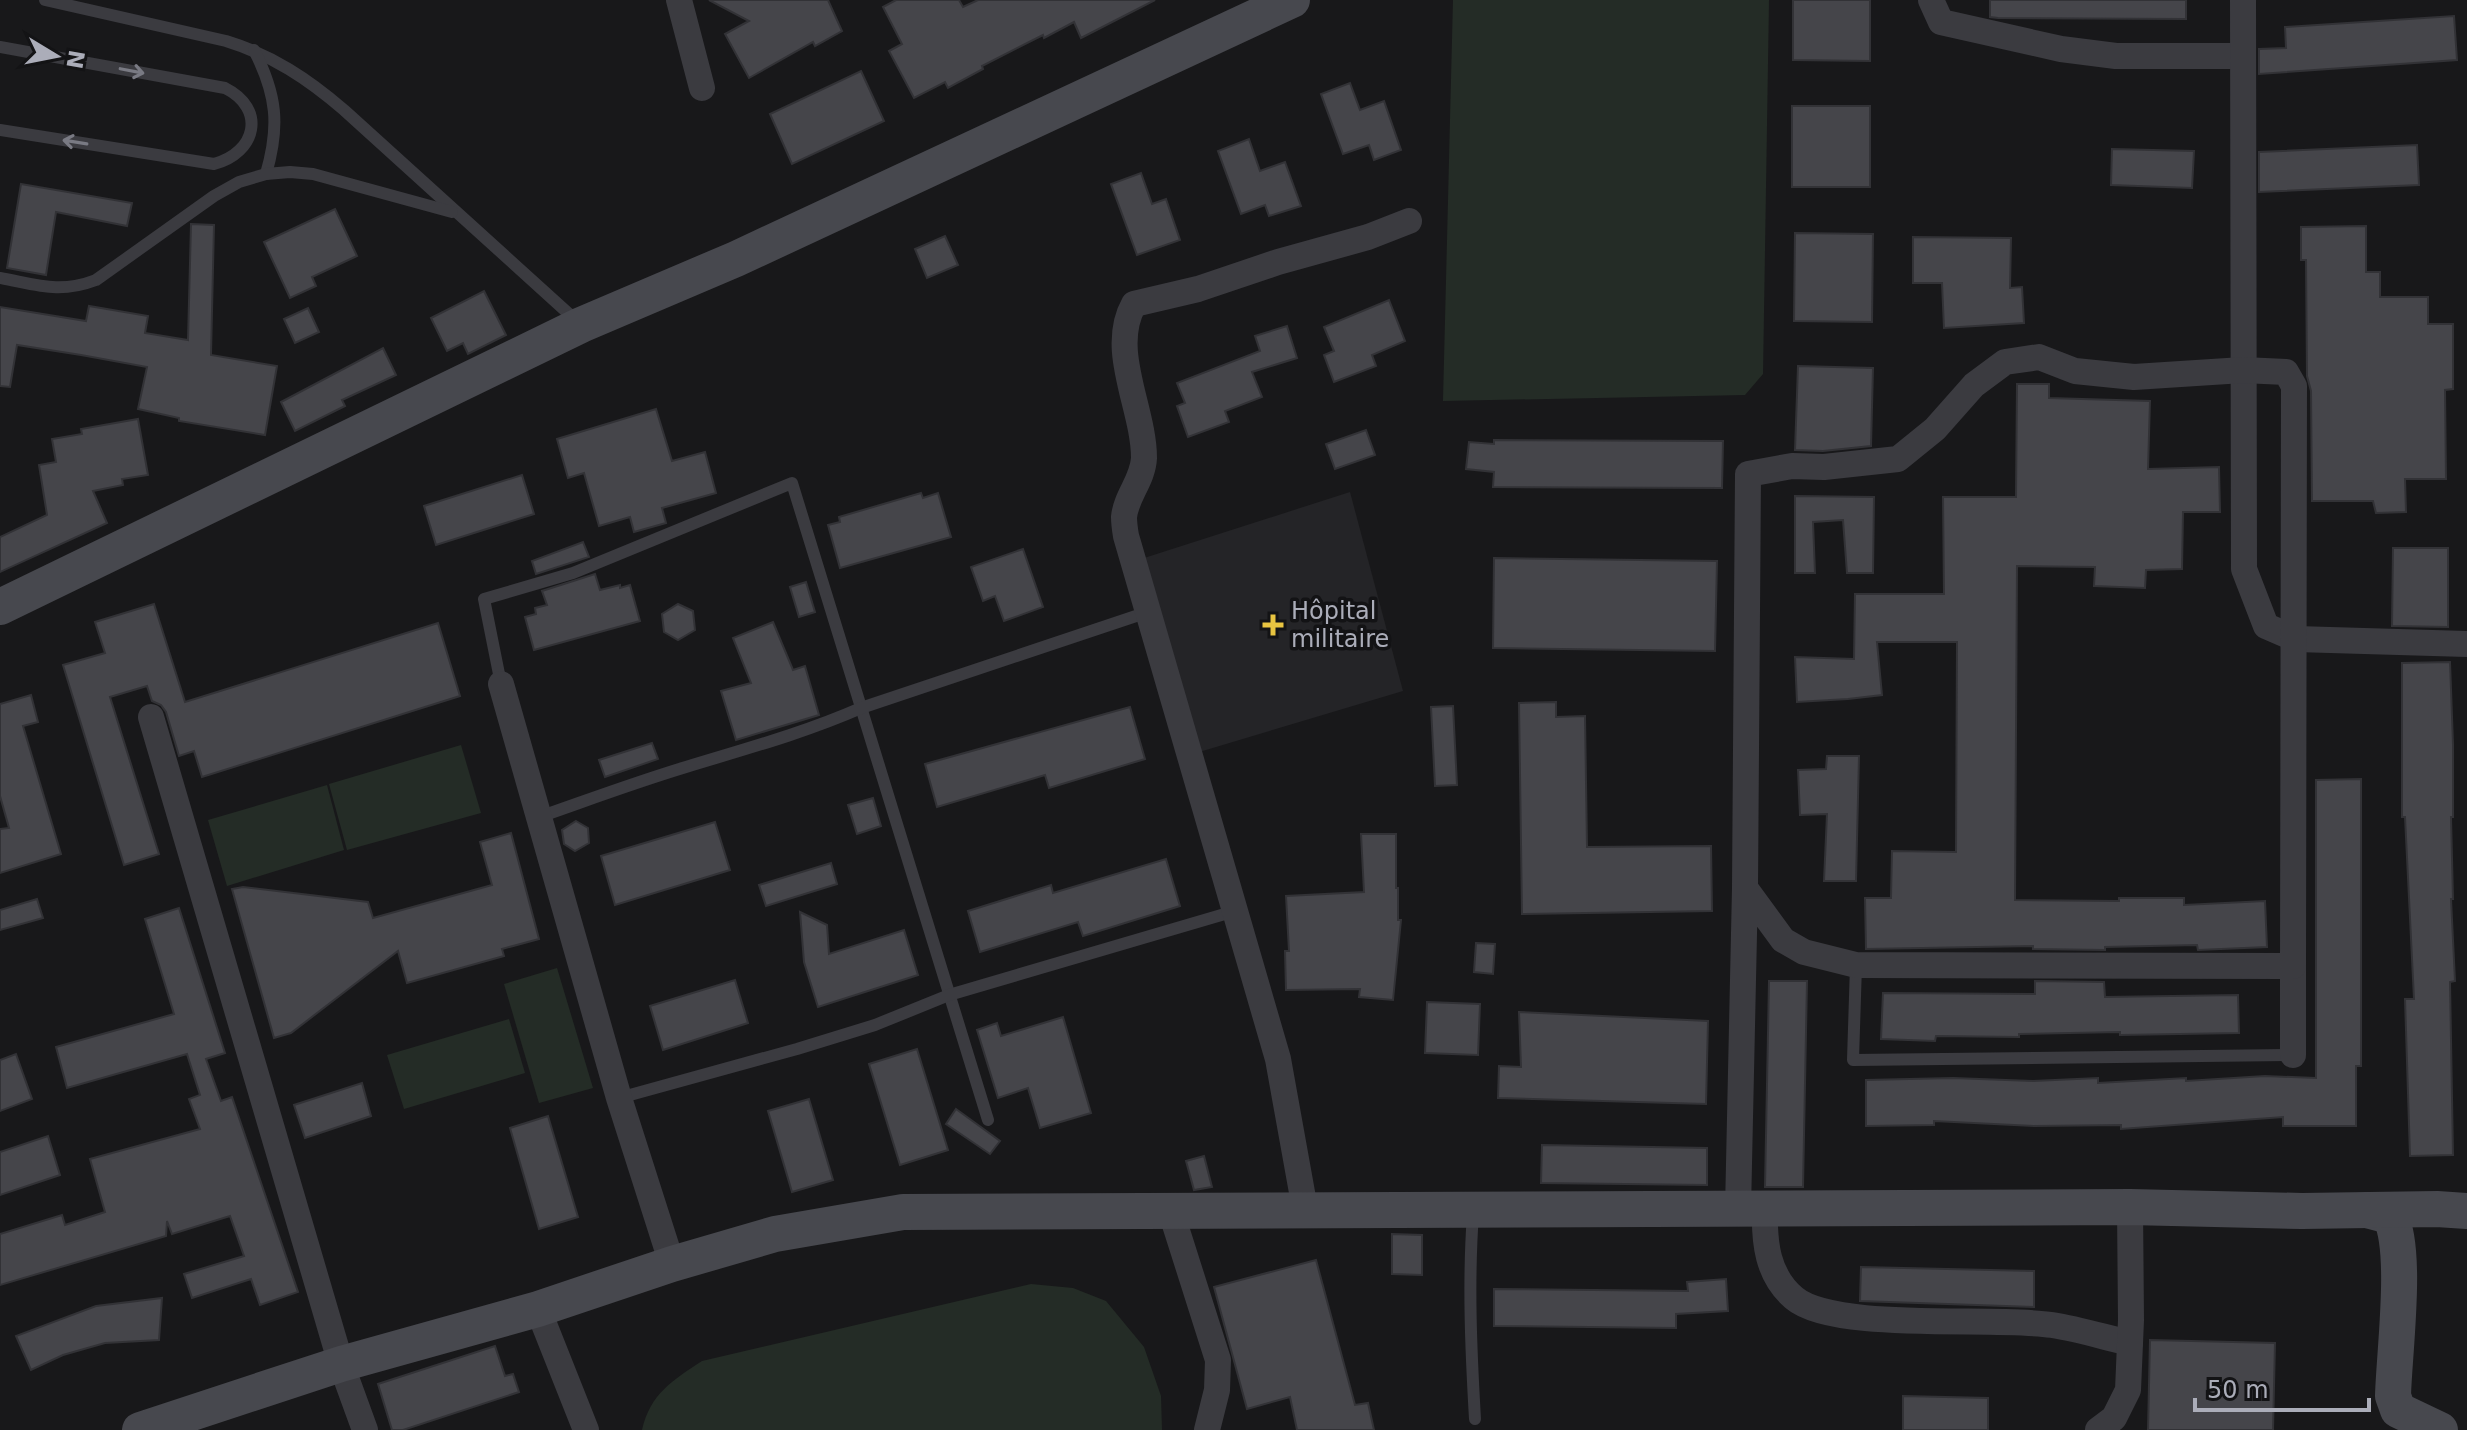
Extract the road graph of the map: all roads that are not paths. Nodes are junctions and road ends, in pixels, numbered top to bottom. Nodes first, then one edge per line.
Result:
1 (45, 0) edge
2 (679, 0) edge
3 (1292, 0) edge
4 (1931, 0) edge
5 (2243, 0) edge
6 (0, 47) edge
7 (254, 50) junction
8 (2243, 56) junction
9 (702, 88) dead end
10 (0, 130) edge
11 (266, 174) junction
12 (455, 212) junction
13 (1409, 221) dead end
14 (0, 278) edge
15 (581, 325) junction
16 (2243, 370) junction
17 (0, 607) edge
18 (1148, 612) junction
19 (2296, 639) junction
20 (2467, 644) edge
21 (501, 684) joint
22 (861, 708) junction
23 (151, 717) dead end
24 (539, 817) junction
25 (1745, 888) junction
26 (1235, 911) junction
27 (1856, 965) junction
28 (2293, 966) junction
29 (949, 995) junction
30 (2293, 1055) joint
31 (619, 1098) junction
32 (988, 1120) dead end
33 (2130, 1207) junction
34 (1305, 1209) junction
35 (1473, 1210) junction
36 (1751, 1210) junction
37 (2367, 1210) junction
38 (2467, 1211) edge
39 (1171, 1212) junction
40 (672, 1264) junction
41 (538, 1309) junction
42 (2130, 1343) junction
43 (341, 1364) junction
44 (1475, 1419) dead end
45 (140, 1430) edge
46 (365, 1430) edge
47 (586, 1430) edge
48 (1207, 1430) edge
49 (2098, 1430) edge
50 (2389, 1430) edge
51 (2440, 1430) edge

1 - 7 lane
2 - 9 street
3 - 15 street
4 - 8 street
5 - 8 street
6 -> 10 lane
7 - 11 lane
7 - 12 lane
8 - 16 street
11 - 12 lane
11 - 14 lane
12 - 15 lane
13 - 18 street
15 - 17 street
16 - 19 street
16 - 19 street
16 - 25 street
18 - 22 lane
18 - 26 street
19 - 20 street
19 - 28 street
21 - 22 lane
21 - 24 street
22 - 24 lane
22 - 29 lane
23 - 43 street
24 - 31 street
25 - 27 street
25 - 36 street
26 - 29 lane
26 - 34 street
27 - 28 street
27 - 30 lane
28 - 30 street
29 - 31 lane
29 - 32 lane
31 - 40 street
33 - 36 street
33 - 37 street
33 - 42 street
34 - 35 street
34 - 39 street
35 - 36 street
35 - 44 lane
36 - 42 street
37 - 38 street
37 - 50 street
37 - 51 street
39 - 40 street
39 - 48 street
40 - 41 street
41 - 43 street
41 - 47 street
42 - 49 street
43 - 45 street
43 - 46 street

